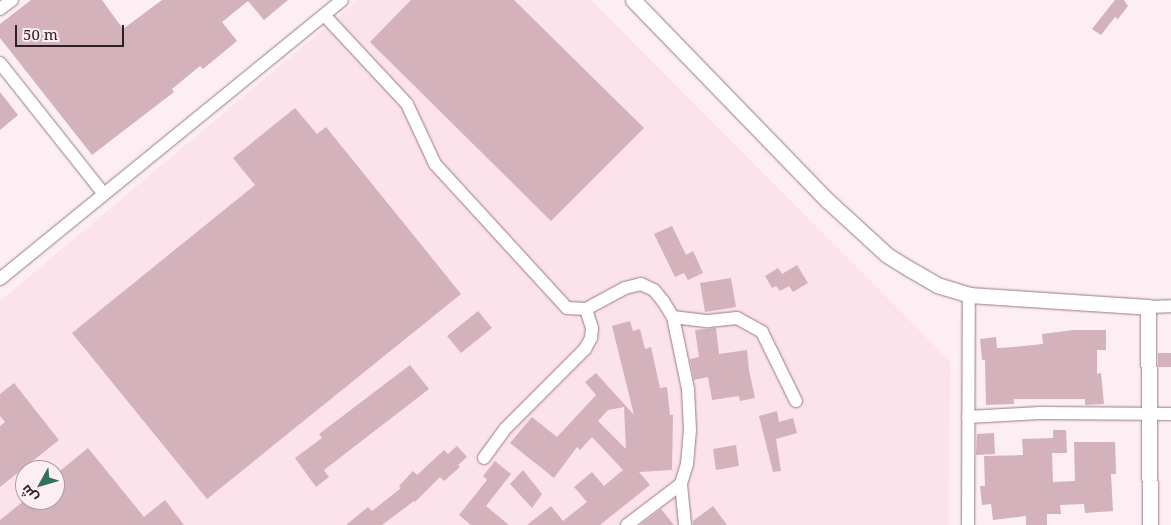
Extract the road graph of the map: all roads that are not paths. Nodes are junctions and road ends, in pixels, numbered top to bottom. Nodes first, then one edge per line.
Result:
1 (12, 0) edge
2 (342, 0) edge
3 (632, 0) edge
4 (0, 9) edge
5 (324, 16) junction
6 (0, 63) edge
7 (104, 194) junction
8 (0, 279) edge
9 (969, 295) junction
10 (1171, 306) edge
11 (1148, 307) junction
12 (586, 309) junction
13 (673, 316) junction
14 (796, 402) dead end
15 (1149, 414) junction
16 (1171, 414) edge
17 (968, 417) junction
18 (484, 458) dead end
19 (681, 484) junction
20 (627, 525) edge
21 (685, 525) edge
22 (968, 525) edge
23 (1150, 525) edge

1 - 4 street
2 - 5 street
3 - 9 street
5 - 7 street
5 - 12 street
6 - 7 street
7 - 8 street
9 - 11 street
9 - 17 street
10 - 11 street
11 - 15 street
12 - 13 street
12 - 18 street
13 - 14 street
13 - 19 street
15 - 16 street
15 - 17 street
15 - 23 street
17 - 22 street
19 - 20 street
19 - 21 street

